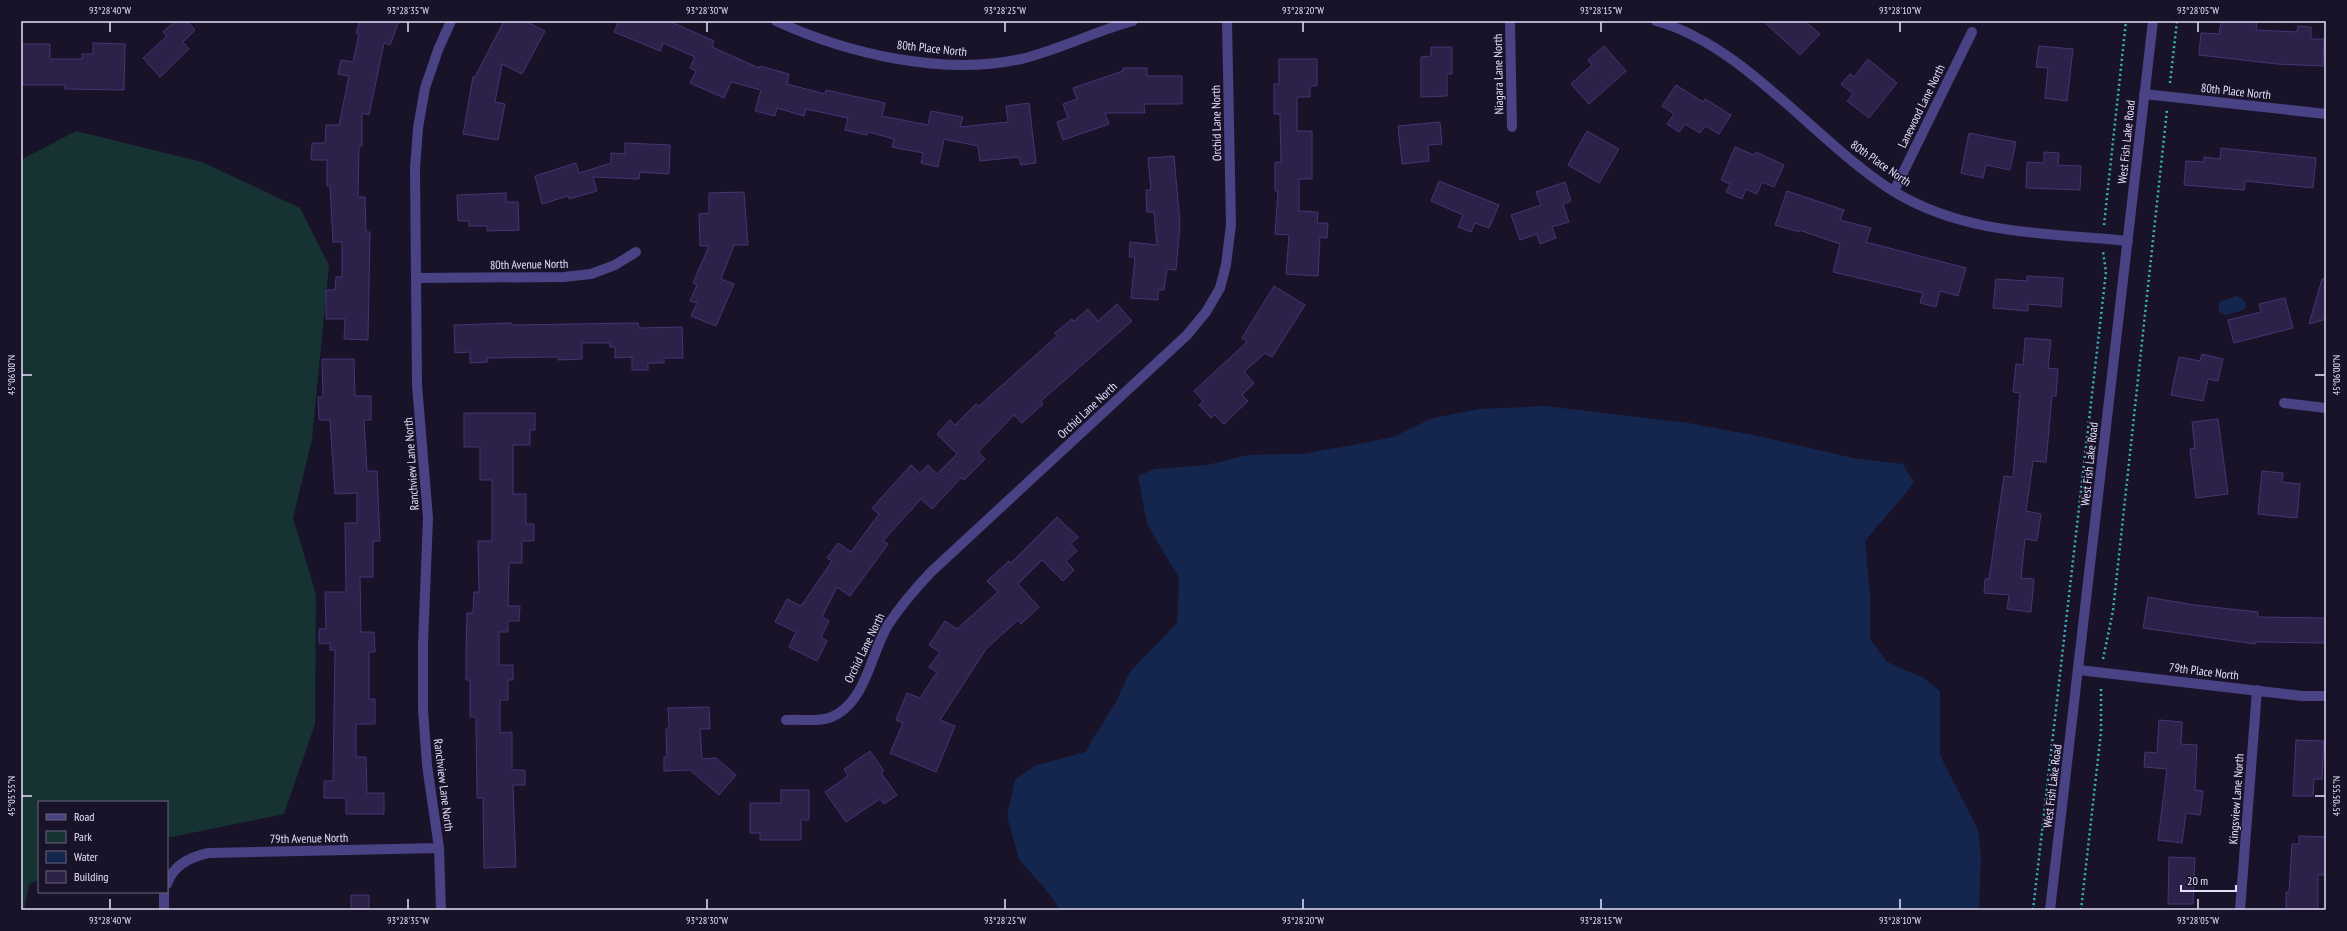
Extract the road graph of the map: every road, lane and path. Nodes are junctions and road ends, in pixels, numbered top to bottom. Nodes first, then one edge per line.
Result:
1 (451, 21) edge
2 (776, 21) edge
3 (1133, 21) edge
4 (1228, 21) edge
5 (1510, 21) edge
6 (1656, 21) edge
7 (2126, 21) edge
8 (2153, 21) edge
9 (2177, 21) edge
10 (1972, 32) dead end
11 (2144, 94) junction
12 (2168, 96) junction
13 (2326, 114) edge
14 (1512, 127) dead end
15 (1894, 191) junction
16 (2103, 239) junction
17 (2128, 241) junction
18 (636, 252) dead end
19 (417, 278) junction
20 (2284, 403) dead end
21 (2326, 408) edge
22 (2079, 670) junction
23 (2101, 672) junction
24 (2257, 690) junction
25 (2326, 696) edge
26 (786, 720) dead end
27 (439, 848) junction
28 (168, 881) edge
29 (164, 893) edge
30 (164, 910) edge
31 (441, 910) edge
32 (2033, 910) edge
33 (2050, 910) edge
34 (2082, 910) edge
35 (2240, 910) edge

1 - 19 street, Ranchview Lane North
2 - 3 street, 80th Place North
4 - 26 street, Orchid Lane North
5 - 14 street, Niagara Lane North
6 - 15 street, 80th Place North
7 - 16 path
8 - 11 street, West Fish Lake Road
9 - 12 path
10 - 15 street, Lanewood Lane North
11 - 12 street, 80th Place North
11 - 17 street, West Fish Lake Road
12 - 13 street, 80th Place North
12 - 23 path
15 - 16 street, 80th Place North
16 - 17 street, 80th Place North
16 - 32 path
17 - 22 street, West Fish Lake Road
18 - 19 street, 80th Avenue North
19 - 27 street, Ranchview Lane North
20 - 21 street
22 - 23 street, 79th Place North
22 - 33 street, West Fish Lake Road
23 - 24 street, 79th Place North
23 - 34 path
24 - 25 street, 79th Place North
24 - 35 street, Kingsview Lane North
27 - 28 street, 79th Avenue North
27 - 31 street, Ranchview Lane North
29 - 30 street

